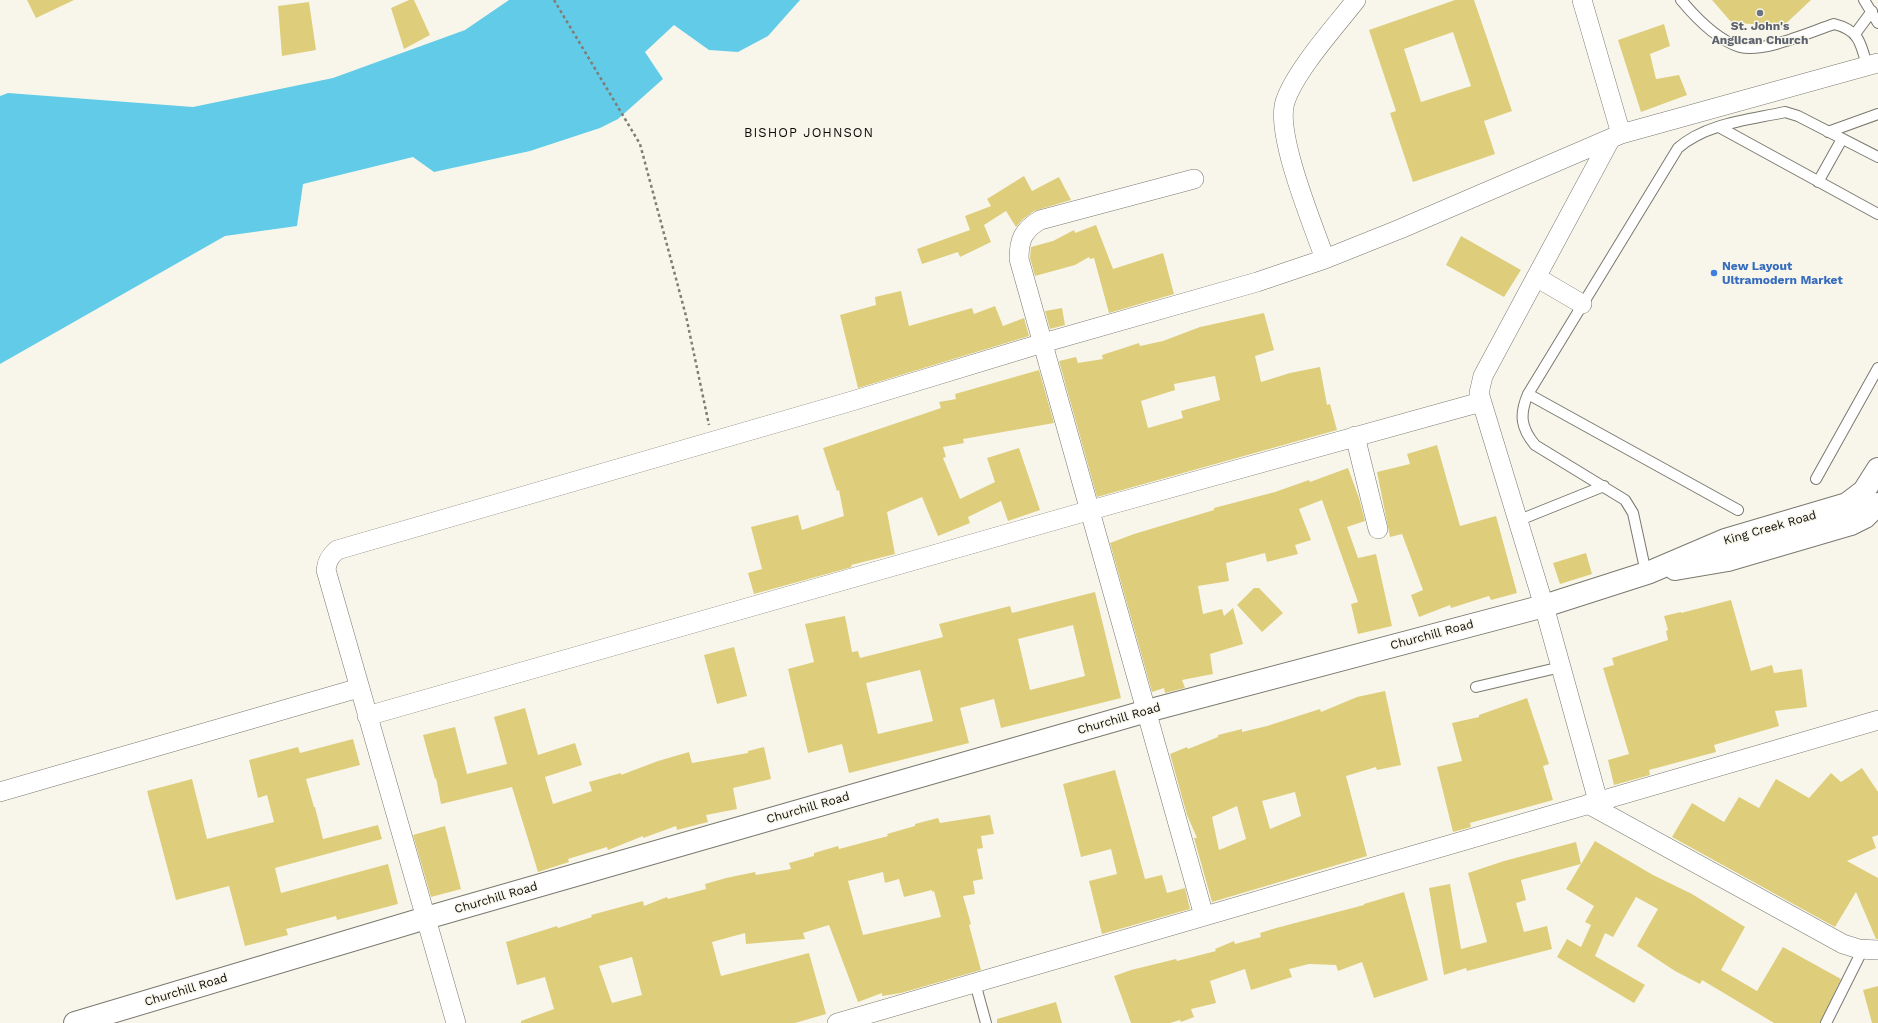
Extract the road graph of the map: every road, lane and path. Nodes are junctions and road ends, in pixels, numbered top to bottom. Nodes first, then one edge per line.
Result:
1 (554, 0) edge
2 (1356, 0) edge
3 (1582, 0) edge
4 (1681, 0) edge
5 (1864, 0) edge
6 (1872, 11) junction
7 (1878, 23) edge
8 (1855, 34) junction
9 (1872, 64) edge
10 (1878, 114) edge
11 (1720, 127) junction
12 (1828, 132) junction
13 (1616, 136) junction
14 (1842, 139) junction
15 (1878, 156) edge
16 (1194, 179) dead end
17 (1818, 182) junction
18 (1878, 214) edge
19 (1325, 259) junction
20 (1536, 277) junction
21 (1582, 304) junction
22 (1043, 343) junction
23 (1878, 368) edge
24 (1528, 394) junction
25 (1481, 402) junction
26 (1355, 436) junction
27 (713, 441) junction
28 (1878, 468) edge
29 (1816, 479) dead end
30 (1604, 486) junction
31 (1878, 504) edge
32 (1091, 510) junction
33 (1738, 510) dead end
34 (1517, 521) junction
35 (1378, 529) dead end
36 (1648, 573) junction
37 (1544, 606) junction
38 (1561, 667) junction
39 (1476, 687) dead end
40 (359, 688) junction
41 (1147, 711) junction
42 (368, 716) junction
43 (1878, 720) edge
44 (0, 792) edge
45 (1593, 803) junction
46 (1204, 916) junction
47 (426, 918) junction
48 (1871, 950) edge
49 (975, 983) junction
50 (75, 1023) edge
51 (456, 1023) edge
52 (837, 1023) edge
53 (986, 1023) edge
54 (1826, 1023) edge

1 - 27 path
2 - 19 street
3 - 13 street
4 - 8 lane
5 - 6 lane
6 - 7 lane
6 - 8 lane
8 - 9 lane
9 - 13 street
10 - 12 lane
11 - 12 lane
11 - 17 lane
11 - 21 lane
12 - 14 lane
13 - 19 street
13 - 20 street
14 - 15 lane
14 - 17 lane
16 - 22 street
17 - 18 lane
19 - 22 street
20 - 21 street
20 - 25 street
21 - 24 lane
22 - 27 street
22 - 32 street
23 - 29 lane
24 - 30 lane
24 - 33 lane
25 - 26 street
25 - 34 street
26 - 32 street
26 - 35 street
27 - 40 street
28 - 36 street, King Creek Road
30 - 34 lane
30 - 36 lane
31 - 36 street, King Creek Road
32 - 41 street
32 - 42 street
34 - 37 street
36 - 37 street, King Creek Road
37 - 38 street
37 - 41 street, Churchill Road
38 - 39 lane
38 - 45 street
40 - 42 street
40 - 44 street
41 - 46 street
41 - 47 street, Churchill Road
42 - 47 street
43 - 45 street
45 - 46 street
45 - 48 street
46 - 49 street
47 - 50 street, Churchill Road
47 - 51 street
48 - 54 lane
49 - 52 street
49 - 53 lane

